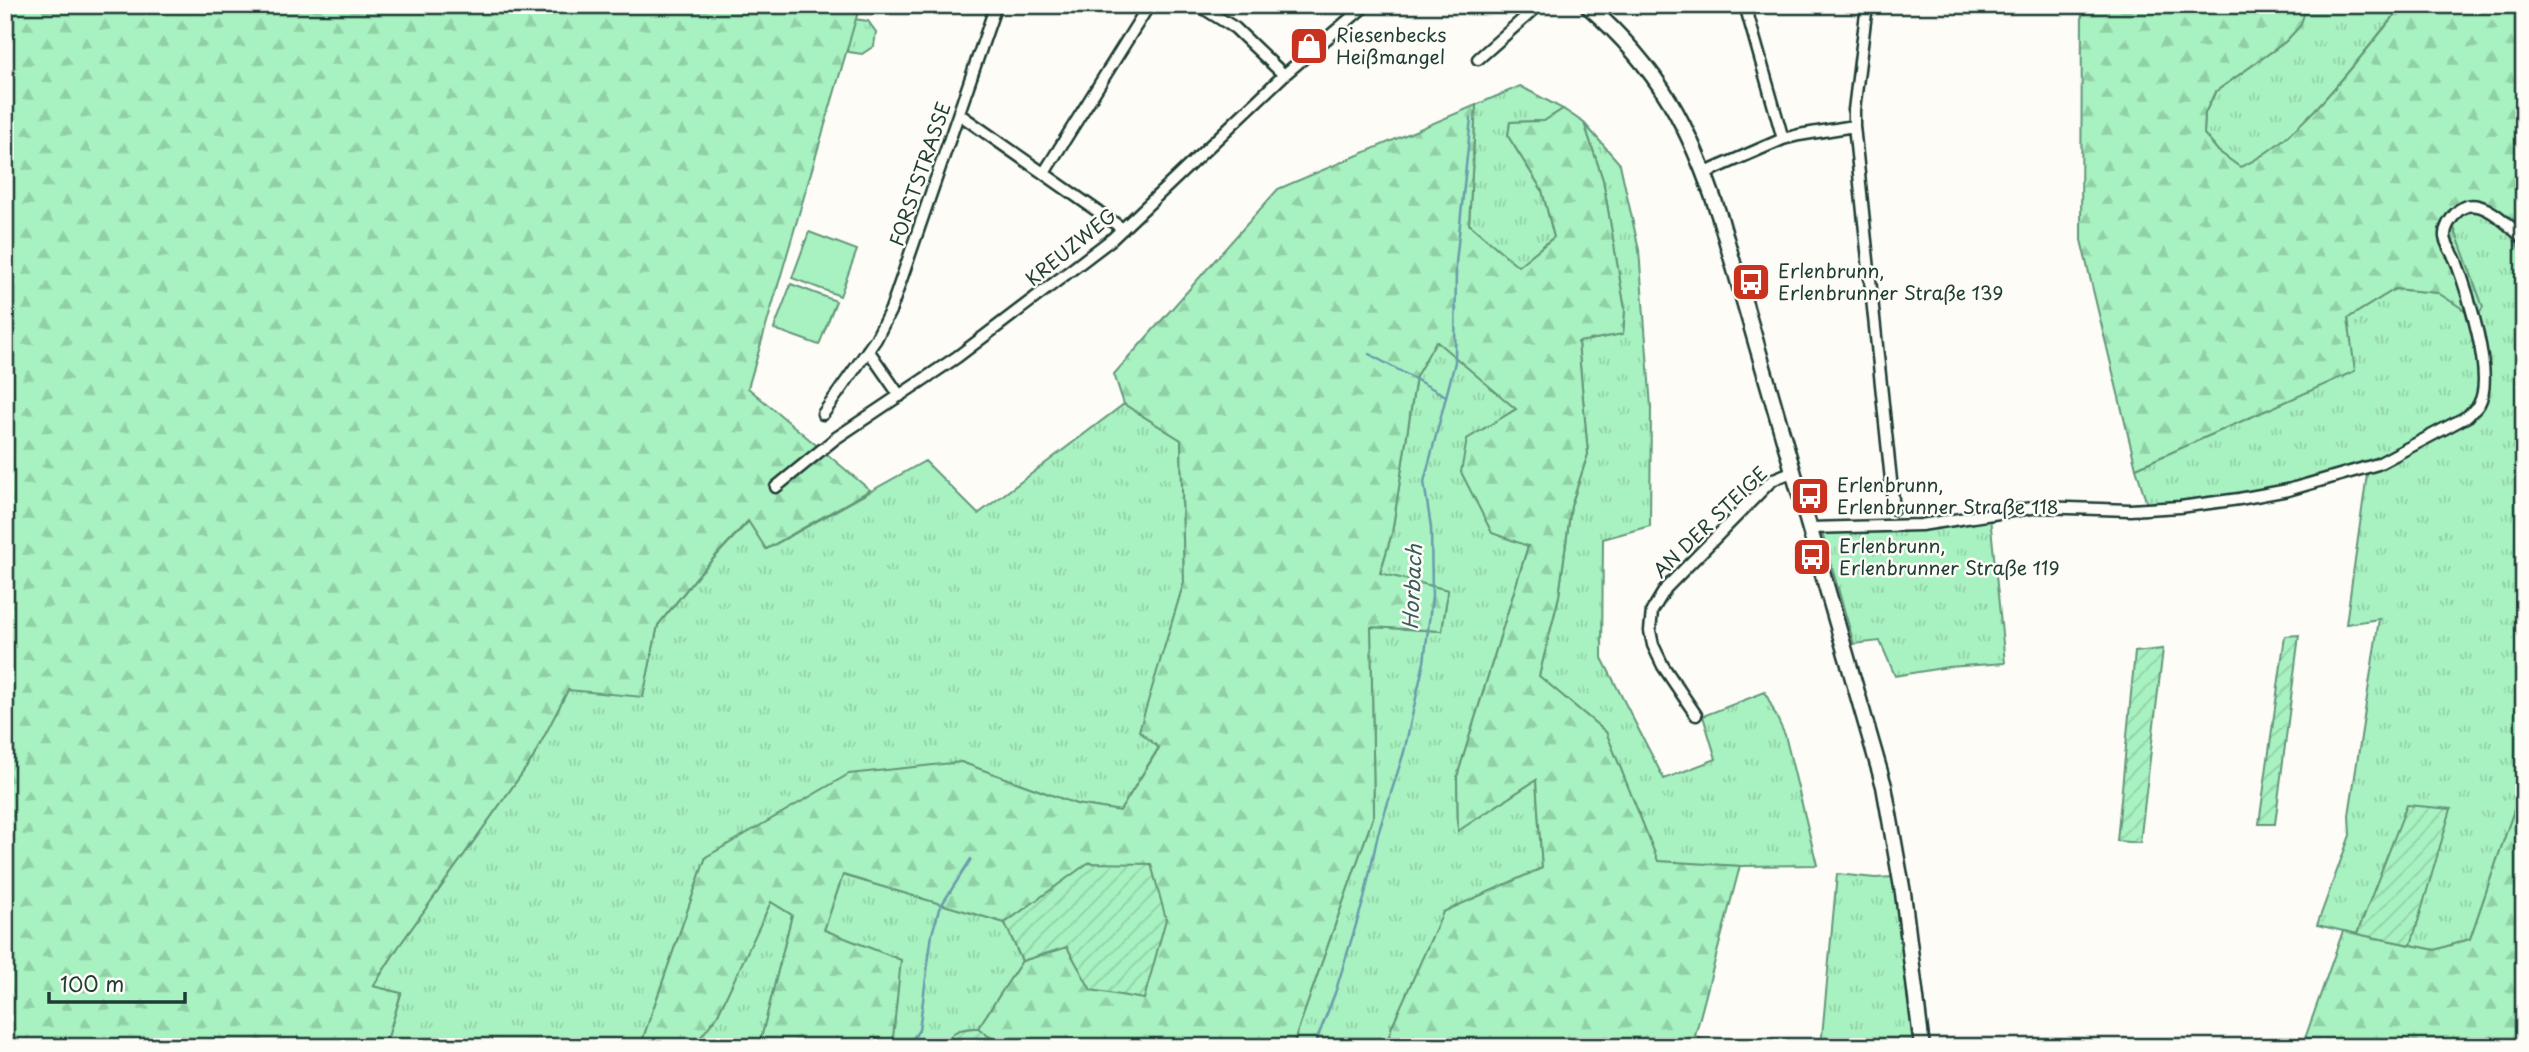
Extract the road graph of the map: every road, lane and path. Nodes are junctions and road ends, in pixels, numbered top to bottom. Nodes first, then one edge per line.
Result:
1 (996, 5) edge
2 (1149, 5) edge
3 (1198, 5) edge
4 (1366, 5) edge
5 (1539, 5) edge
6 (1587, 5) edge
7 (1745, 5) edge
8 (1867, 5) edge
9 (1478, 59) dead end
10 (1284, 75) junction
11 (959, 114) junction
12 (1854, 126) junction
13 (1783, 139) junction
14 (1044, 173) junction
15 (1705, 173) junction
16 (1123, 229) junction
17 (2524, 239) edge
18 (868, 350) junction
19 (900, 396) junction
20 (823, 414) dead end
21 (1794, 471) junction
22 (775, 487) dead end
23 (1894, 509) dead end
24 (1810, 528) junction
25 (1696, 715) dead end
26 (1922, 1047) edge

1 - 11 street, FORSTSTRASSE
2 - 14 street
3 - 10 street
4 - 10 street, KREUZWEG
5 - 9 street
6 - 15 street
7 - 13 street
8 - 12 street
10 - 16 street, KREUZWEG
11 - 14 street
11 - 18 street, FORSTSTRASSE
12 - 13 street
12 - 23 street
13 - 15 street
14 - 16 street
15 - 21 street
16 - 19 street, KREUZWEG
17 - 24 street
18 - 19 street
18 - 20 street, FORSTSTRASSE
19 - 22 street, KREUZWEG
21 - 24 street
21 - 25 street, AN DER STEIGE
24 - 26 street

